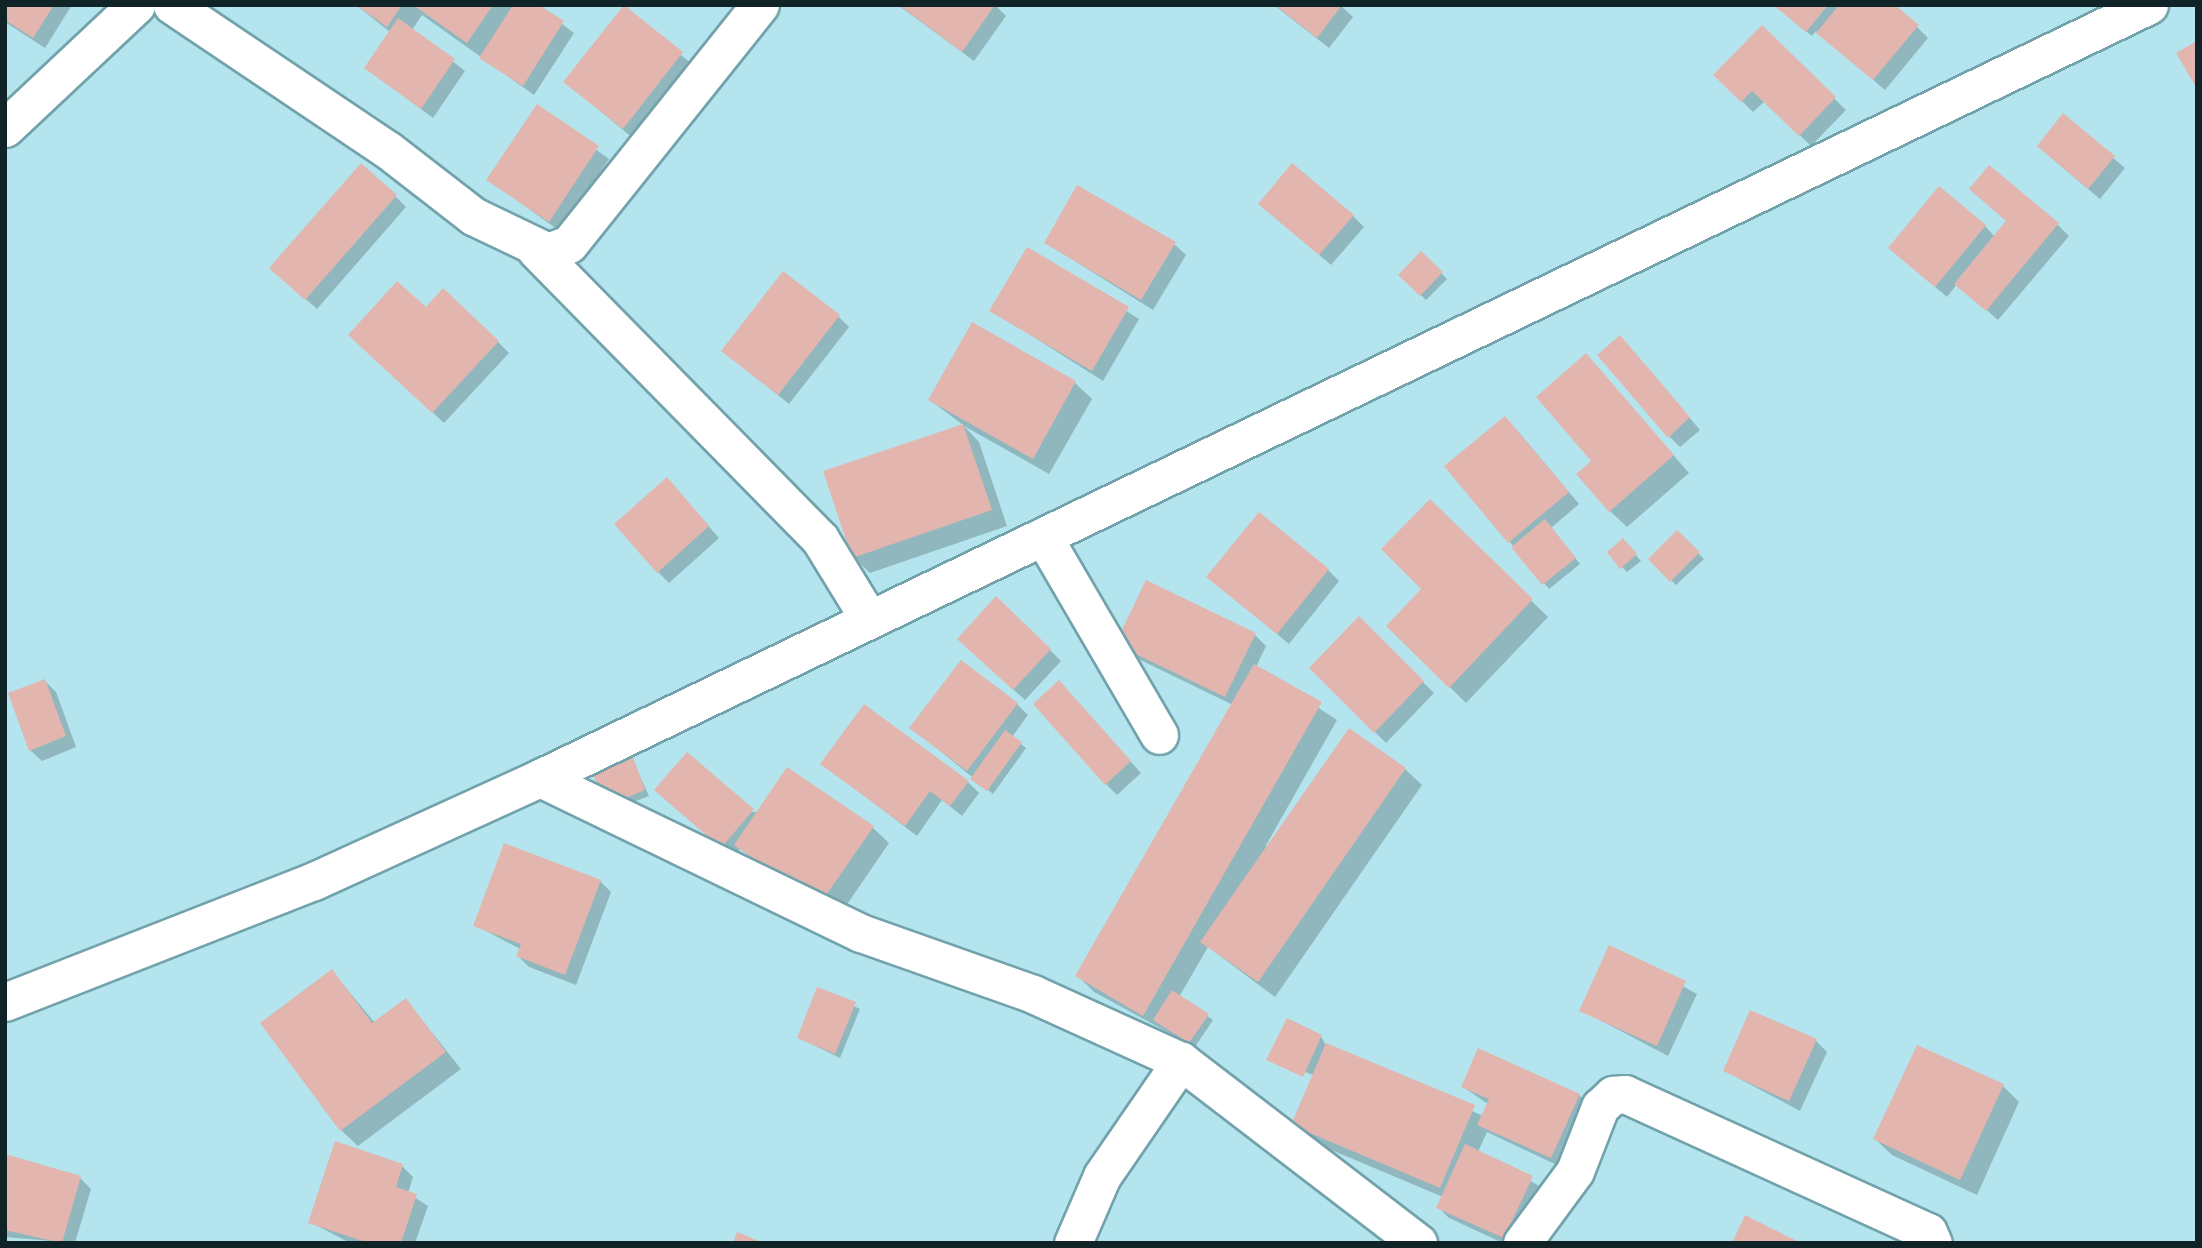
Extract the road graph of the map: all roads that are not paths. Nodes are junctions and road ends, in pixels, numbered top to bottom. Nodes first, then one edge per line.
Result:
1 (136, 5) edge
2 (172, 5) edge
3 (760, 5) edge
4 (2149, 5) edge
5 (5, 128) edge
6 (536, 250) junction
7 (1044, 538) junction
8 (869, 619) junction
9 (1159, 735) dead end
10 (540, 778) junction
11 (5, 1002) edge
12 (1181, 1061) junction
13 (1073, 1243) edge
14 (1418, 1243) edge
15 (1522, 1243) edge
16 (1933, 1243) edge

1 - 5 street
2 - 6 street
3 - 6 street
4 - 7 street
6 - 8 street
7 - 8 street
7 - 9 street
8 - 10 street
10 - 11 street
10 - 12 street
12 - 13 street
12 - 14 street
15 - 16 street

